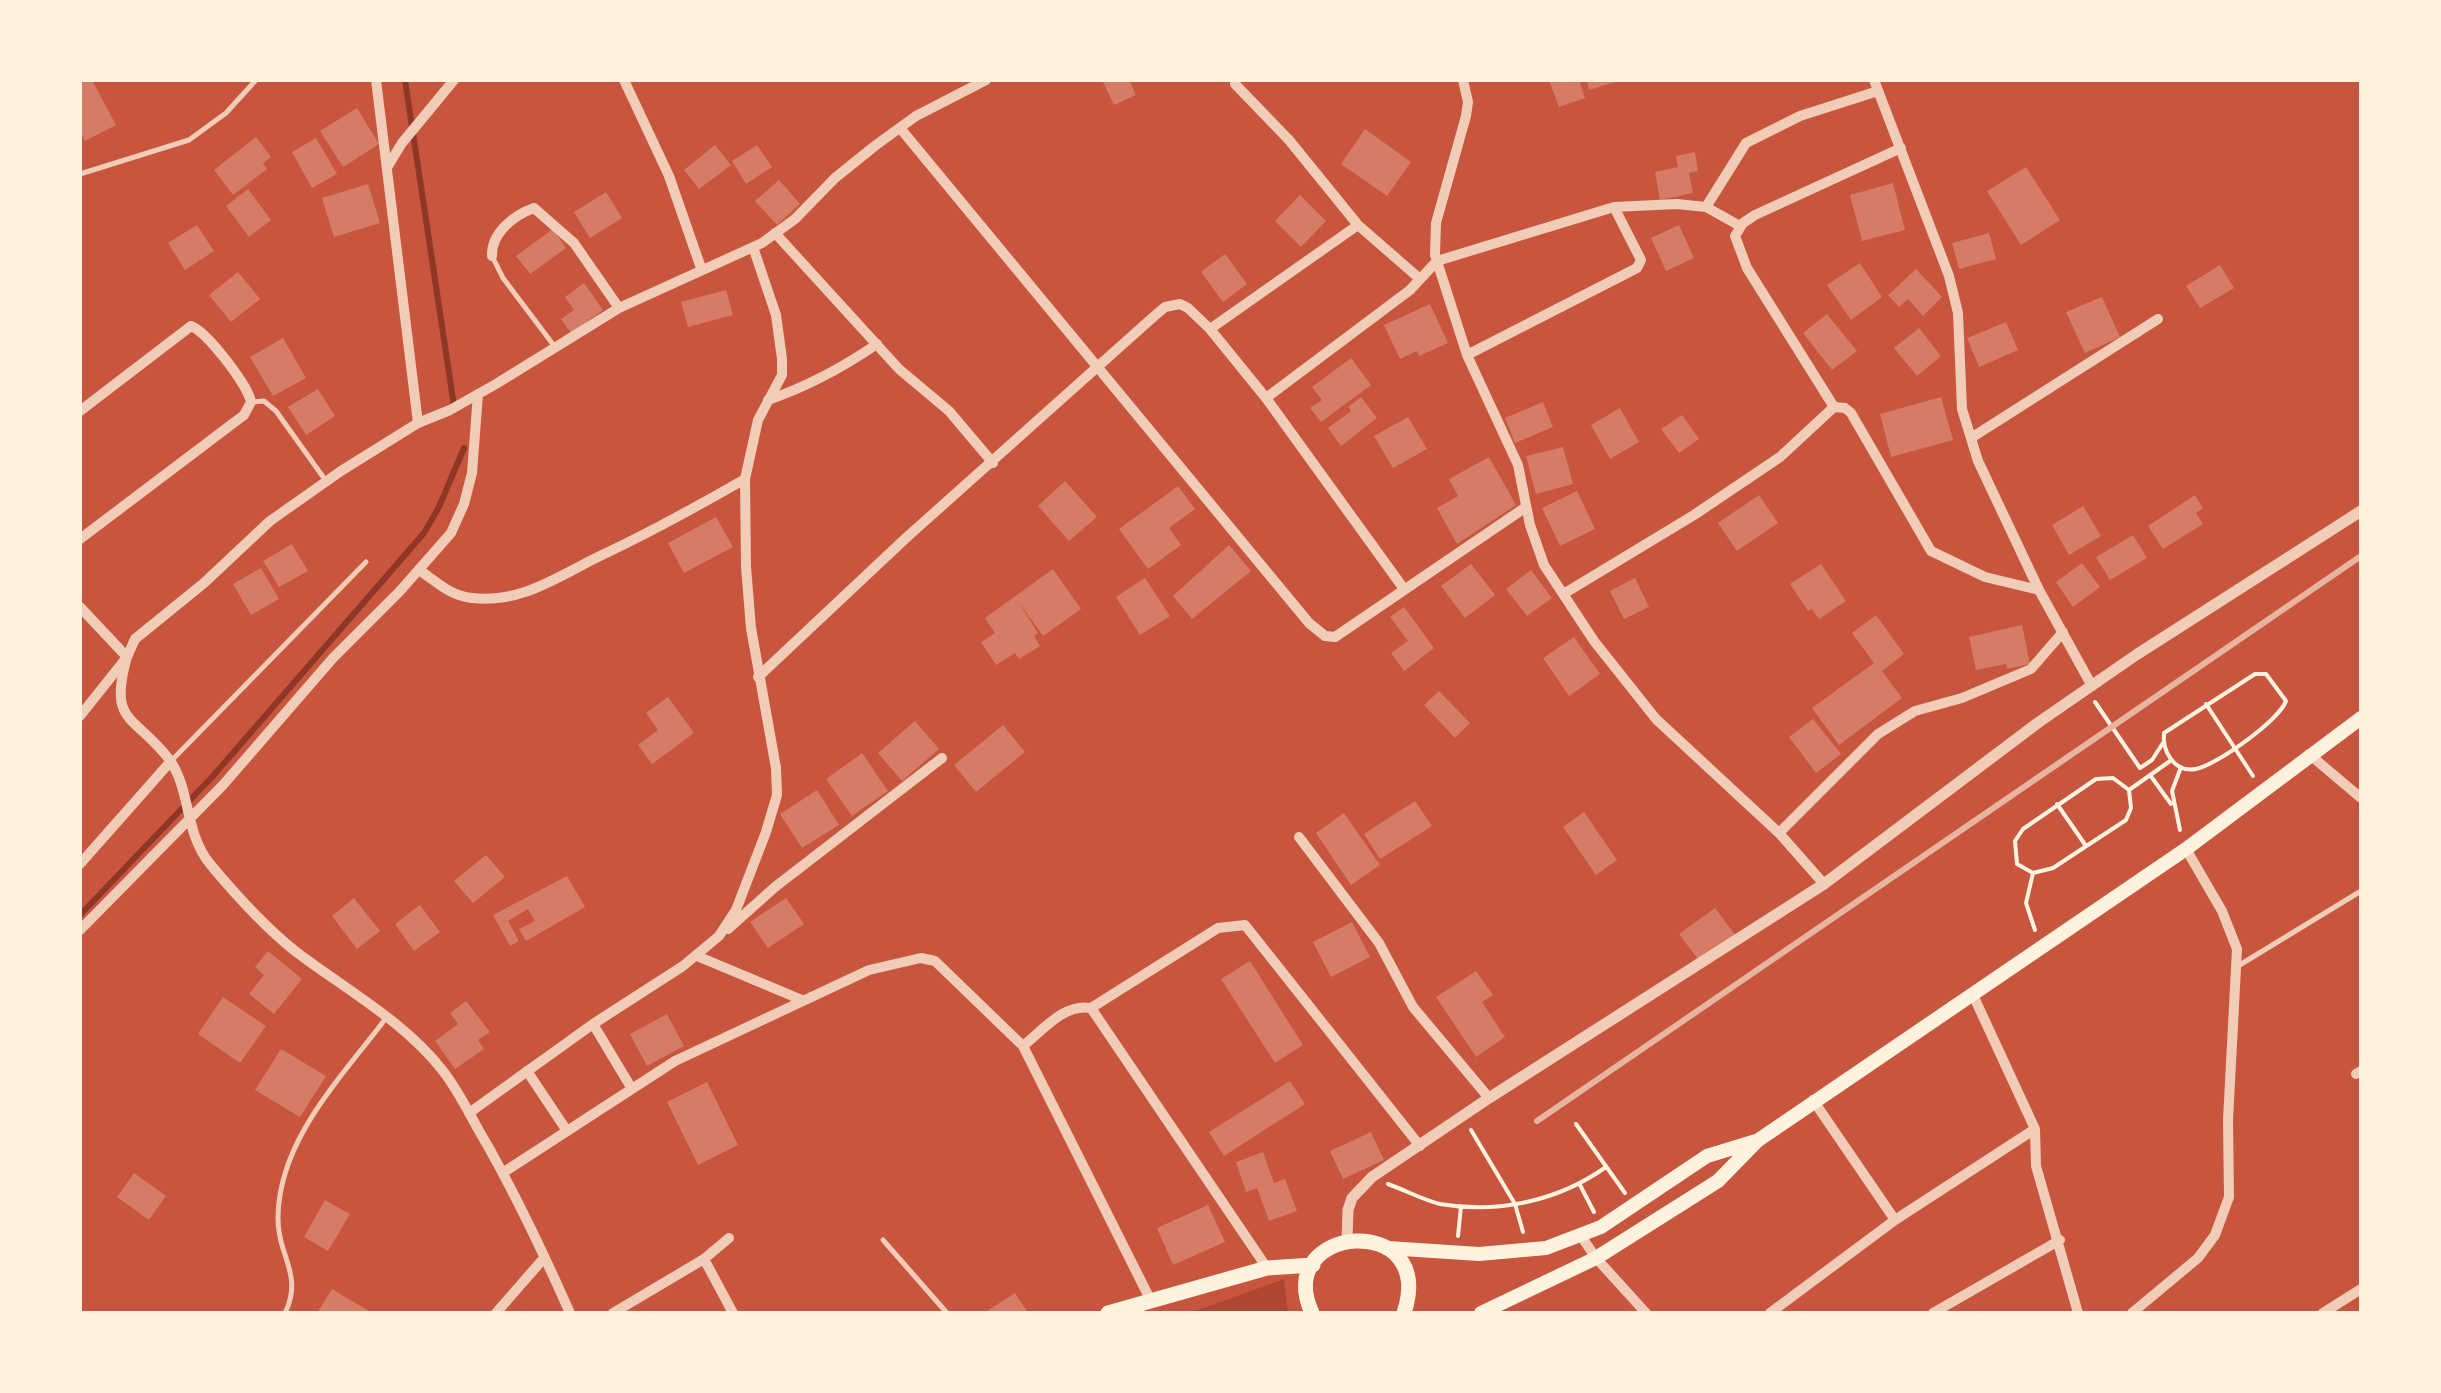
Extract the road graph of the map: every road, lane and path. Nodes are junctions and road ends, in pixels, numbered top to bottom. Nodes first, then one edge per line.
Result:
1 (256, 80) edge
2 (376, 80) edge
3 (454, 80) edge
4 (624, 80) edge
5 (986, 80) edge
6 (1235, 80) edge
7 (1463, 80) edge
8 (1876, 85) edge
9 (900, 128) junction
10 (1901, 148) junction
11 (388, 168) junction
12 (80, 174) edge
13 (1614, 207) junction
14 (1706, 207) junction
15 (1358, 224) junction
16 (1740, 226) junction
17 (776, 234) junction
18 (754, 247) junction
19 (492, 256) joint
20 (1437, 261) junction
21 (701, 268) junction
22 (1420, 279) junction
23 (619, 308) junction
24 (2158, 319) dead end
25 (1210, 329) junction
26 (877, 344) junction
27 (555, 347) junction
28 (1467, 355) junction
29 (1097, 370) junction
30 (478, 394) junction
31 (1266, 398) junction
32 (768, 400) junction
33 (252, 402) junction
34 (1834, 407) junction
35 (80, 411) edge
36 (418, 423) junction
37 (1971, 438) junction
38 (993, 464) junction
39 (745, 479) junction
40 (326, 481) junction
41 (1526, 507) junction
42 (2361, 511) edge
43 (80, 539) edge
44 (366, 562) dead end
45 (419, 570) junction
46 (1404, 590) junction
47 (2039, 590) junction
48 (1565, 593) junction
49 (80, 607) edge
50 (2063, 632) junction
51 (127, 657) junction
52 (758, 677) junction
53 (2092, 686) junction
54 (2095, 702) dead end
55 (2206, 704) junction
56 (80, 716) edge
57 (2361, 718) edge
58 (2163, 742) junction
59 (2235, 747) junction
60 (2309, 754) junction
61 (942, 758) dead end
62 (2170, 760) junction
63 (171, 762) junction
64 (2181, 767) junction
65 (2150, 775) junction
66 (2129, 790) junction
67 (2263, 792) junction
68 (2361, 798) edge
69 (2057, 804) junction
70 (2173, 808) junction
71 (187, 816) junction
72 (1779, 833) junction
73 (1298, 836) dead end
74 (2086, 846) junction
75 (2186, 849) junction
76 (80, 864) edge
77 (2033, 872) junction
78 (1824, 884) junction
79 (2361, 890) edge
80 (80, 930) edge
81 (719, 936) junction
82 (2042, 946) junction
83 (698, 956) junction
84 (2238, 966) junction
85 (1973, 995) junction
86 (802, 1000) junction
87 (1092, 1008) junction
88 (386, 1018) junction
89 (593, 1024) junction
90 (1023, 1046) junction
91 (528, 1070) junction
92 (632, 1088) junction
93 (1490, 1098) junction
94 (1813, 1100) junction
95 (469, 1113) junction
96 (1463, 1116) junction
97 (1576, 1124) dead end
98 (2036, 1129) junction
99 (567, 1132) junction
100 (1757, 1141) junction
101 (1420, 1146) junction
102 (1606, 1167) junction
103 (504, 1172) junction
104 (1372, 1177) junction
105 (1580, 1186) junction
106 (1515, 1204) junction
107 (1634, 1205) junction
108 (1461, 1206) junction
109 (1895, 1220) junction
110 (1601, 1226) junction
111 (1581, 1236) junction
112 (729, 1238) dead end
113 (883, 1240) dead end
114 (1347, 1240) junction
115 (2060, 1240) junction
116 (1388, 1248) junction
117 (1528, 1251) junction
118 (1457, 1253) junction
119 (544, 1258) junction
120 (1596, 1258) junction
121 (704, 1259) junction
122 (1313, 1265) junction
123 (1267, 1268) junction
124 (2361, 1288) edge
125 (1150, 1299) junction
126 (285, 1313) edge
127 (496, 1313) edge
128 (570, 1313) edge
129 (613, 1313) edge
130 (733, 1313) edge
131 (947, 1313) edge
132 (1108, 1313) edge
133 (1312, 1313) edge
134 (1404, 1313) edge
135 (1481, 1313) edge
136 (1646, 1313) edge
137 (1770, 1313) edge
138 (1933, 1313) edge
139 (2078, 1313) edge
140 (2132, 1313) edge
141 (2324, 1313) edge

1 - 12 lane
2 - 11 street
3 - 11 street
4 - 21 street
5 - 9 street
6 - 15 street
7 - 20 street
8 - 10 street
8 - 14 street
9 - 17 street
9 - 29 street
10 - 16 street
10 - 37 street
11 - 36 street
13 - 14 street
13 - 20 street
13 - 28 street
14 - 16 street
15 - 22 street
15 - 25 street
16 - 34 street
17 - 18 street
17 - 26 street
18 - 21 street
18 - 32 street
19 - 23 street
19 - 27 lane
20 - 22 street
20 - 28 street
21 - 23 street
22 - 31 street
23 - 27 street
24 - 37 street
25 - 29 street
25 - 31 street
26 - 32 street
26 - 38 street
27 - 30 street
28 - 41 street
29 - 38 street
29 - 46 street
30 - 36 street
30 - 45 street
31 - 46 street
32 - 39 street
33 - 35 street
33 - 40 lane
33 - 43 street
34 - 47 street
34 - 48 street
36 - 40 street
37 - 47 street
38 - 52 street
39 - 45 street
39 - 52 street
40 - 51 street
41 - 46 street
41 - 48 street
42 - 53 street
44 - 63 lane
45 - 71 street
47 - 50 street
48 - 72 street
49 - 51 street
50 - 53 street
50 - 72 street
51 - 56 street
51 - 63 street
52 - 81 street
53 - 78 street
54 - 58 path
55 - 58 path
55 - 59 path
55 - 59 path
57 - 60 main road
58 - 62 path
59 - 64 path
59 - 67 path
60 - 67 main road
60 - 68 street
61 - 81 street
62 - 64 path
62 - 65 path
63 - 71 street
63 - 76 street
64 - 70 path
65 - 66 path
65 - 70 path
66 - 69 path
66 - 74 path
67 - 75 main road
69 - 74 path
69 - 77 path
70 - 75 path
71 - 80 street
71 - 88 street
72 - 78 street
73 - 93 street
74 - 77 path
75 - 82 main road
75 - 84 street
77 - 82 path
78 - 93 street
79 - 84 lane
81 - 83 street
82 - 85 main road
83 - 86 street
83 - 89 street
84 - 140 street
85 - 94 main road
85 - 98 street
86 - 90 street
86 - 92 street
87 - 90 street
87 - 101 street
87 - 123 street
88 - 95 street
88 - 126 lane
89 - 91 street
89 - 92 street
90 - 125 street
91 - 95 street
91 - 99 street
92 - 99 street
93 - 96 street
94 - 100 main road
94 - 109 street
95 - 103 street
96 - 101 street
96 - 106 path
97 - 102 path
98 - 109 street
98 - 115 street
99 - 103 street
100 - 107 main road
100 - 120 main road
101 - 104 street
102 - 105 path
102 - 107 path
103 - 119 street
104 - 108 path
104 - 114 street
105 - 106 path
105 - 110 path
106 - 108 path
106 - 117 path
107 - 110 main road
108 - 118 path
109 - 137 street
110 - 111 main road
111 - 117 main road
111 - 120 street
112 - 121 street
113 - 131 lane
114 - 116 main road
114 - 122 main road
115 - 138 street
115 - 139 street
116 - 118 main road
116 - 134 main road
117 - 118 main road
119 - 127 street
119 - 128 street
120 - 135 main road
120 - 136 street
121 - 129 street
121 - 130 street
122 - 123 main road
122 - 133 main road
123 - 125 main road
124 - 141 street
125 - 132 main road

